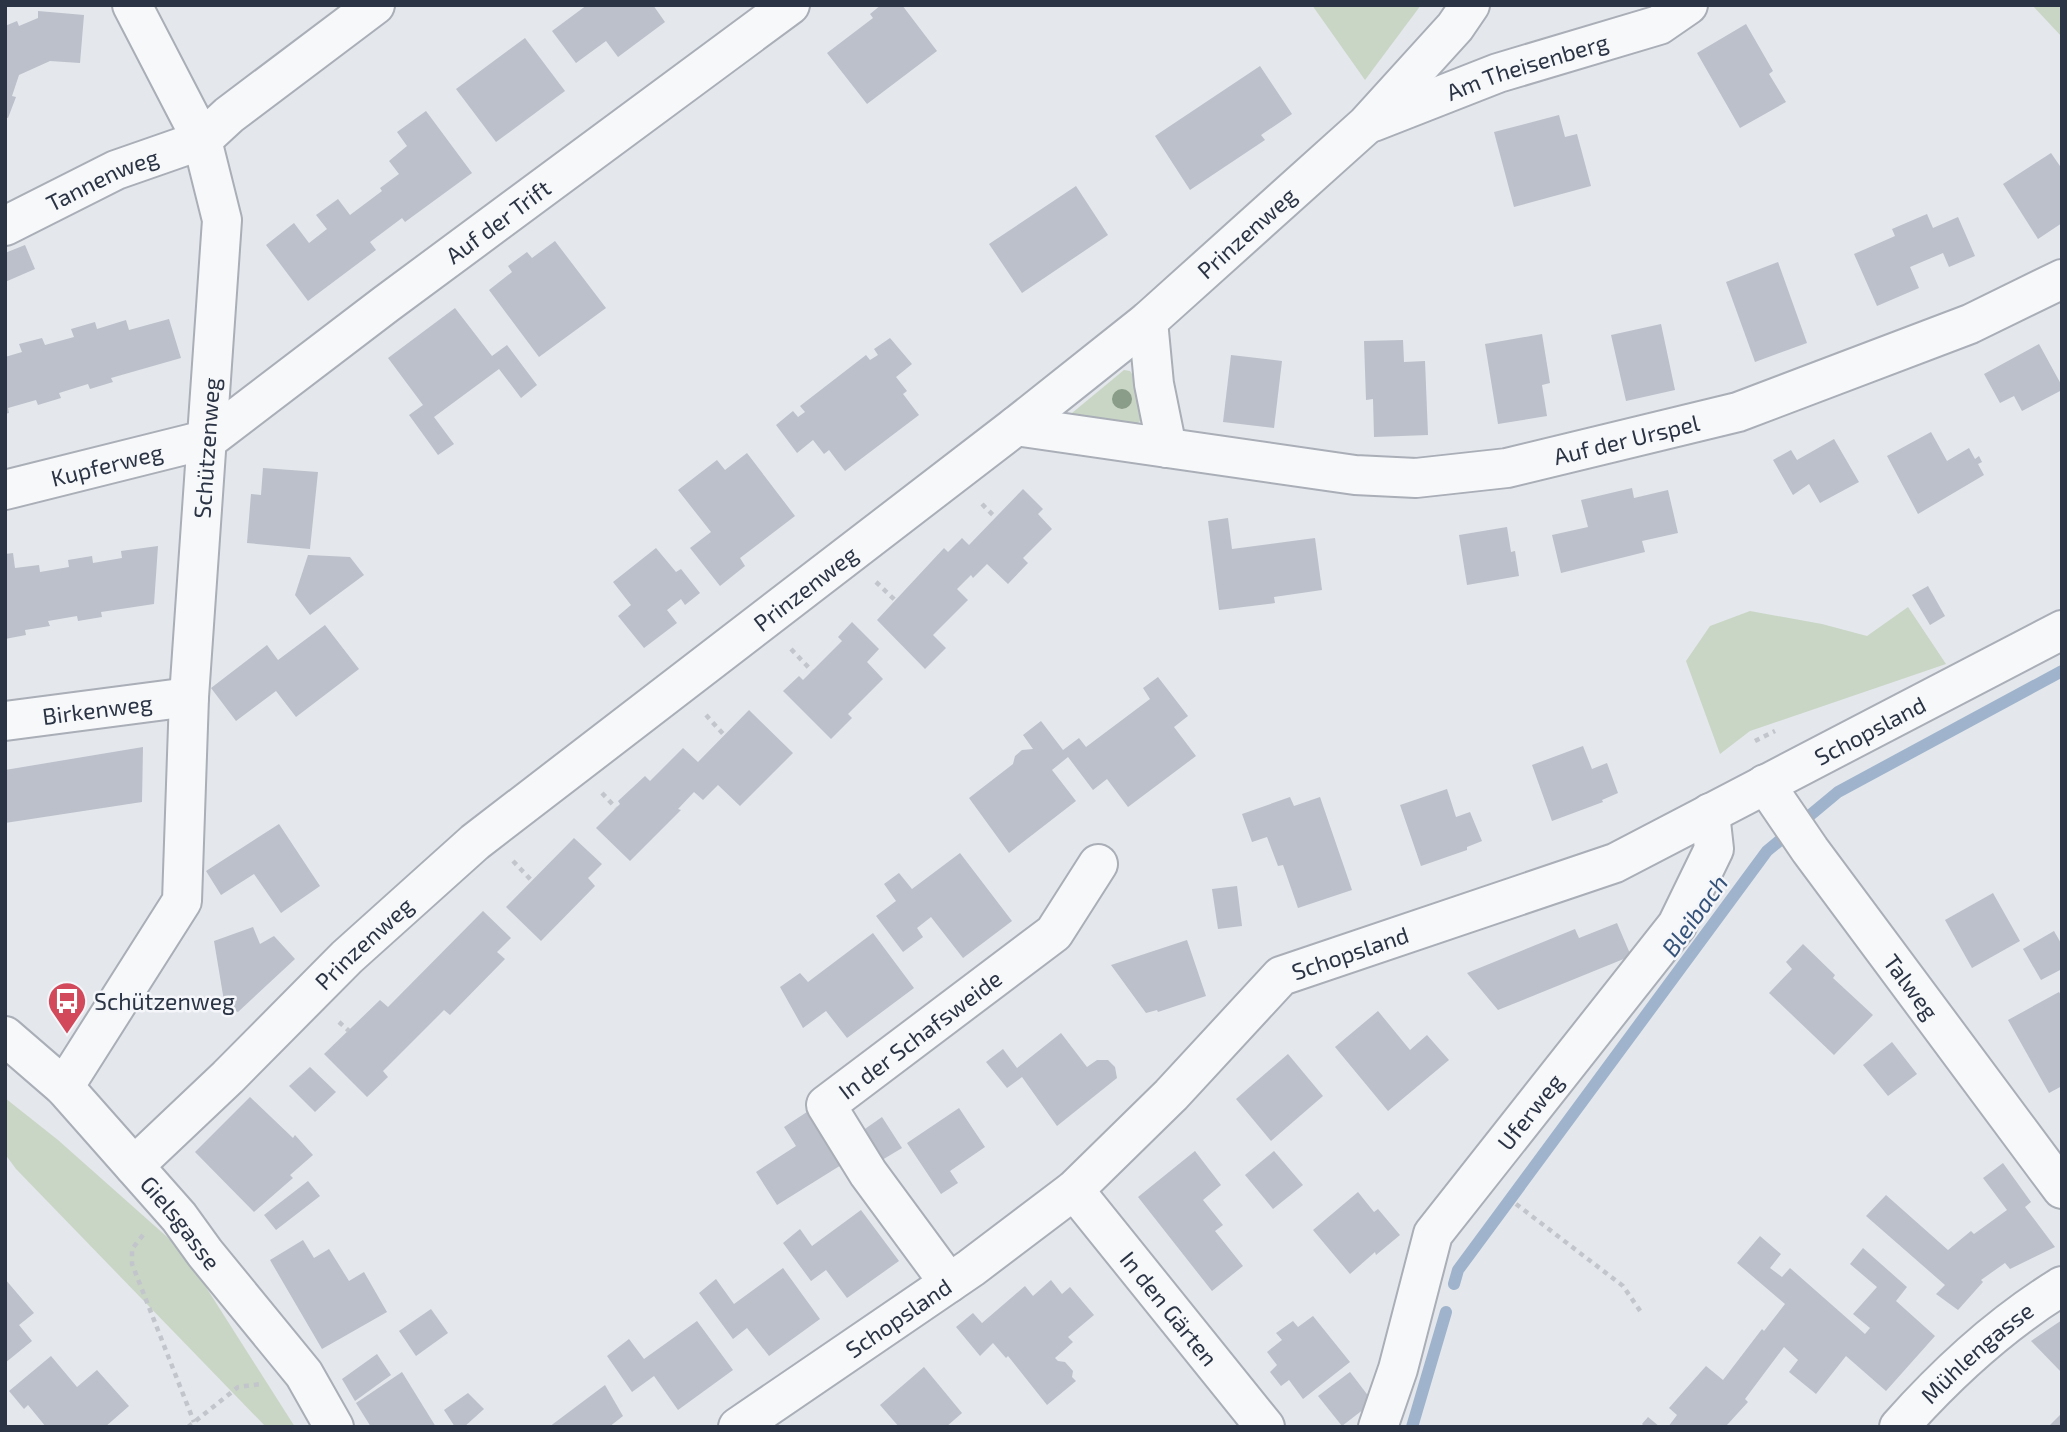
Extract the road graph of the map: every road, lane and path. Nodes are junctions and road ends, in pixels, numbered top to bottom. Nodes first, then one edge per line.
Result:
1 (132, 5) edge
2 (375, 5) edge
3 (790, 5) edge
4 (1470, 5) edge
5 (1688, 5) edge
6 (1366, 125) junction
7 (202, 140) junction
8 (5, 226) edge
9 (2062, 279) edge
10 (1148, 321) junction
11 (1016, 426) junction
12 (209, 439) junction
13 (1167, 448) junction
14 (5, 490) edge
15 (2062, 630) edge
16 (788, 646) dead end
17 (812, 671) dead end
18 (189, 697) junction
19 (702, 711) dead end
20 (5, 721) edge
21 (724, 735) dead end
22 (1776, 798) junction
23 (1710, 813) junction
24 (504, 852) dead end
25 (1098, 864) dead end
26 (532, 881) dead end
27 (5, 1036) edge
28 (64, 1087) junction
29 (134, 1166) junction
30 (2062, 1189) edge
31 (1074, 1190) junction
32 (1516, 1204) dead end
33 (149, 1231) dead end
34 (949, 1283) junction
35 (2062, 1286) edge
36 (1643, 1315) dead end
37 (238, 1387) dead end
38 (194, 1422) junction
39 (188, 1427) edge
40 (334, 1427) edge
41 (738, 1427) edge
42 (1265, 1427) edge
43 (1378, 1427) edge
44 (1899, 1427) edge

1 - 7 street, Schützenweg
2 - 7 street
3 - 12 street, Auf der Trift
4 - 6 street, Prinzenweg
5 - 6 street, Am Theisenberg
6 - 10 street, Prinzenweg
7 - 8 street, Tannenweg
7 - 12 street, Schützenweg
9 - 13 street, Auf der Urspel
10 - 11 street, Prinzenweg
10 - 13 street
11 - 13 street, Auf der Urspel
11 - 29 street, Prinzenweg
12 - 14 street, Kupferweg
12 - 18 street, Schützenweg
15 - 22 street, Schopsland
16 - 17 path
18 - 20 street, Birkenweg
18 - 28 street, Schützenweg
19 - 21 path
22 - 23 street, Schopsland
22 - 30 street, Talweg
23 - 31 street, Schopsland
23 - 43 street, Uferweg
24 - 26 path
25 - 34 street, In der Schafsweide
27 - 28 street, Gielsgasse
28 - 29 street, Gielsgasse
29 - 40 street, Gielsgasse
31 - 34 street, Schopsland
31 - 42 street, In den Gärten
32 - 36 path
33 - 38 path
34 - 41 street, Schopsland
35 - 44 street, Mühlengasse
37 - 38 path
38 - 39 path

